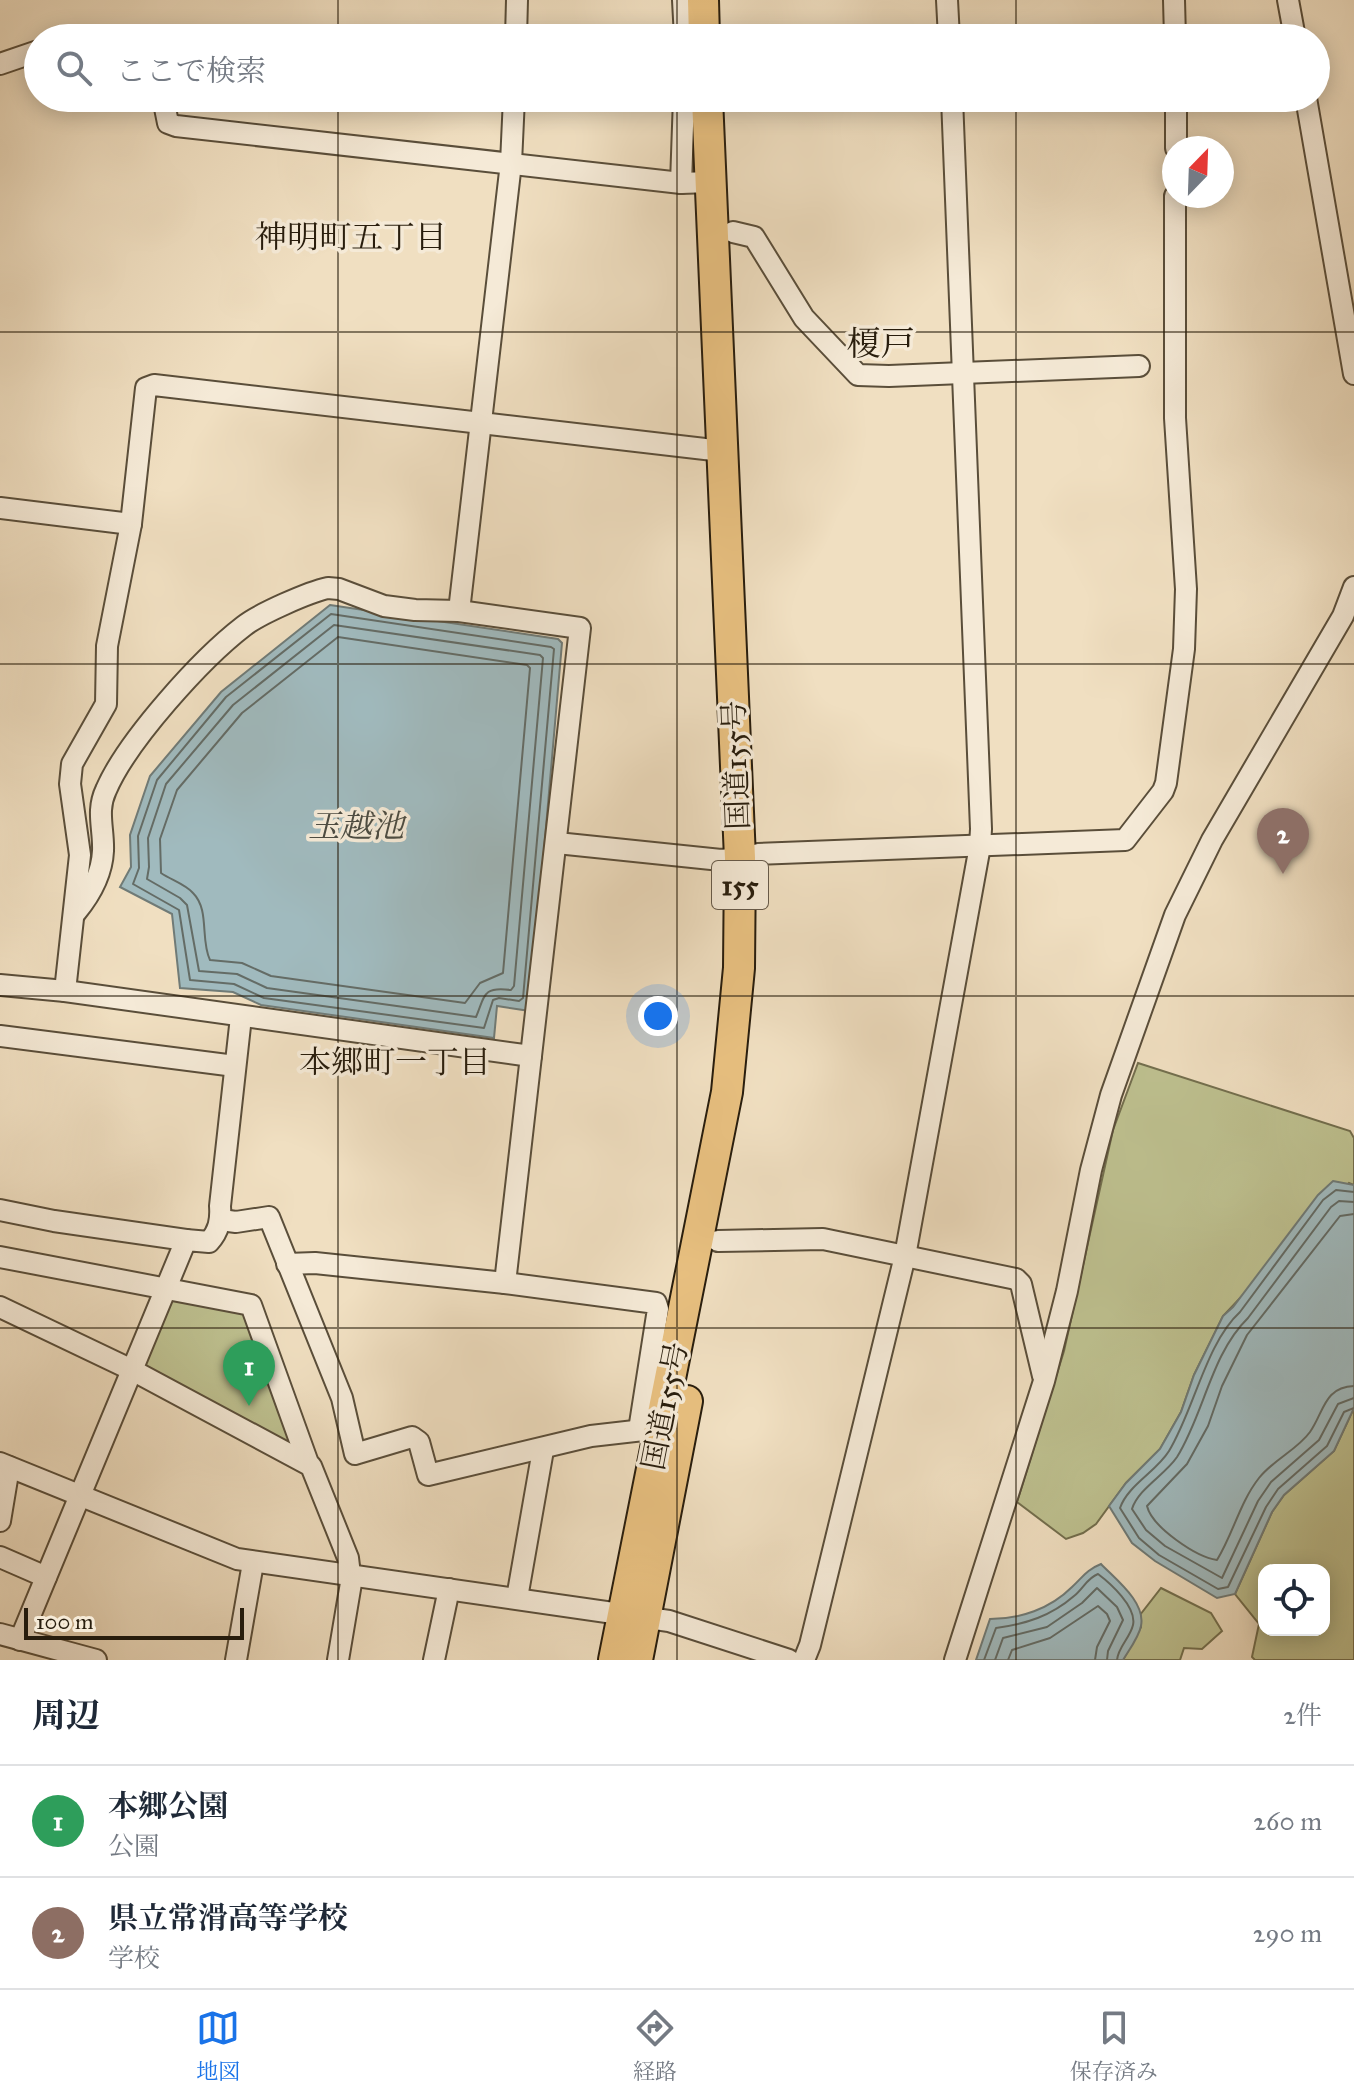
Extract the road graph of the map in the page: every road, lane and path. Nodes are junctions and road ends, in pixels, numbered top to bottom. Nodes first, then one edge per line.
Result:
1 (517, 0) edge
2 (683, 0) edge
3 (703, 0) edge
4 (723, 0) edge
5 (947, 0) edge
6 (1174, 0) edge
7 (1288, 0) edge
8 (516, 24) edge
9 (684, 24) edge
10 (704, 24) edge
11 (724, 24) edge
12 (948, 24) edge
13 (1175, 24) edge
14 (1292, 24) edge
15 (24, 56) edge
16 (0, 64) edge
17 (166, 112) edge
18 (513, 112) edge
19 (686, 112) edge
20 (705, 112) edge
21 (728, 112) edge
22 (953, 112) edge
23 (1176, 112) edge
24 (1309, 112) edge
25 (1176, 136) edge
26 (511, 163) junction
27 (696, 182) junction
28 (1175, 208) edge
29 (733, 232) junction
30 (1351, 347) edge
31 (1139, 366) dead end
32 (962, 372) junction
33 (1354, 374) edge
34 (480, 424) junction
35 (722, 451) junction
36 (0, 508) edge
37 (131, 524) junction
38 (1354, 587) edge
39 (459, 611) junction
40 (557, 843) junction
41 (980, 846) junction
42 (749, 856) junction
43 (76, 912) junction
44 (0, 985) edge
45 (65, 991) junction
46 (241, 1017) junction
47 (0, 1036) edge
48 (531, 1056) junction
49 (235, 1066) junction
50 (0, 1210) edge
51 (221, 1220) junction
52 (186, 1240) junction
53 (718, 1241) junction
54 (905, 1256) junction
55 (0, 1257) edge
56 (287, 1264) junction
57 (505, 1283) junction
58 (167, 1289) junction
59 (0, 1307) edge
60 (132, 1370) junction
61 (1044, 1381) junction
62 (650, 1429) junction
63 (543, 1450) junction
64 (308, 1463) junction
65 (4, 1465) edge
66 (80, 1494) junction
67 (0, 1521) edge
68 (0, 1557) edge
69 (253, 1563) junction
70 (351, 1574) junction
71 (46, 1577) junction
72 (449, 1589) junction
73 (517, 1598) junction
74 (634, 1616) junction
75 (0, 1634) edge
76 (20, 1640) junction
77 (96, 1660) edge
78 (236, 1660) edge
79 (338, 1660) edge
80 (434, 1660) edge
81 (614, 1660) edge
82 (637, 1660) edge
83 (789, 1660) edge
84 (804, 1660) edge
85 (955, 1660) edge

1 - 8 street
2 - 9 street
3 - 10 highway
4 - 11 highway
5 - 12 street
6 - 13 street
7 - 14 street
15 - 16 street
17 - 26 street
18 - 26 street
19 - 27 street
20 - 27 highway, 国道155号 / 155
21 - 29 highway, 国道155号 / 155
22 - 32 street
23 - 25 street
24 - 30 street
26 - 27 street
26 - 34 street
27 - 35 highway, 国道155号 / 155
28 - 41 street
29 - 32 street
29 - 42 highway, 国道155号 / 155
30 - 33 street
31 - 32 street
32 - 41 street
34 - 35 street
34 - 37 street
34 - 39 street
35 - 42 highway, 国道155号 / 155
36 - 37 street
37 - 43 street
38 - 61 street
39 - 40 street
39 - 43 street
40 - 42 street
40 - 48 street
41 - 42 street
41 - 54 street
42 - 53 highway, 国道155号 / 155
42 - 62 highway, 国道155号 / 155
43 - 45 street
44 - 45 street
45 - 46 street
46 - 48 street
46 - 49 street
47 - 49 street
48 - 57 street
49 - 51 street
50 - 52 street
51 - 52 street
51 - 56 street
52 - 58 street
53 - 54 street
53 - 74 highway, 国道155号 / 155
54 - 61 street
54 - 84 street
55 - 58 street
56 - 57 street
56 - 63 street
57 - 62 street
58 - 60 street
58 - 64 street
59 - 60 street
60 - 64 street
60 - 66 street
61 - 85 street
62 - 63 street
62 - 74 highway, 国道155号 / 155
63 - 73 street
64 - 70 street
65 - 66 street
65 - 67 street
66 - 69 street
66 - 71 street
68 - 71 street
69 - 70 street
69 - 78 street
70 - 72 street
70 - 79 street
71 - 76 street
72 - 73 street
72 - 80 street
73 - 74 street
74 - 81 highway, 国道155号 / 155
74 - 82 highway, 国道155号 / 155
74 - 83 street
75 - 76 street
76 - 77 street

